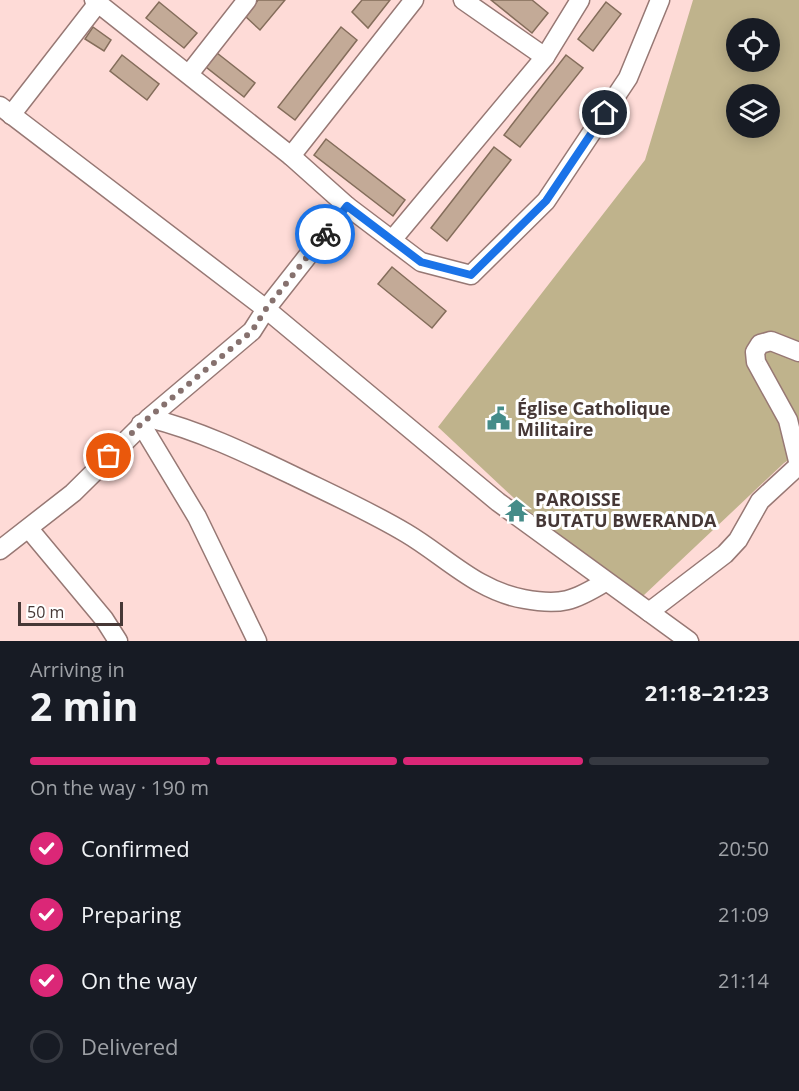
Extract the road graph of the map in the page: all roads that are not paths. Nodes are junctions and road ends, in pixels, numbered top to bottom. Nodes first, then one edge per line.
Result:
1 (247, 0) edge
2 (414, 0) edge
3 (463, 0) edge
4 (580, 0) edge
5 (660, 0) edge
6 (96, 1) edge
7 (545, 57) junction
8 (189, 74) junction
9 (6, 111) edge
10 (291, 156) junction
11 (347, 206) junction
12 (392, 240) junction
13 (266, 309) junction
14 (799, 352) edge
15 (145, 421) junction
16 (799, 465) edge
17 (29, 529) junction
18 (0, 550) edge
19 (605, 582) junction
20 (649, 612) junction
21 (118, 641) edge
22 (257, 641) edge
23 (689, 641) edge

1 - 8 street
2 - 10 street
3 - 7 street
4 - 7 street
5 - 12 street
6 - 8 street
6 - 9 street
7 - 12 street
8 - 10 street
9 - 13 street
10 - 11 street
11 - 12 street
11 - 13 street
13 - 15 street
13 - 19 street
14 - 16 street
15 - 17 street
15 - 19 street
15 - 22 street
16 - 20 street
17 - 18 street
17 - 21 street
19 - 20 street
20 - 23 street

